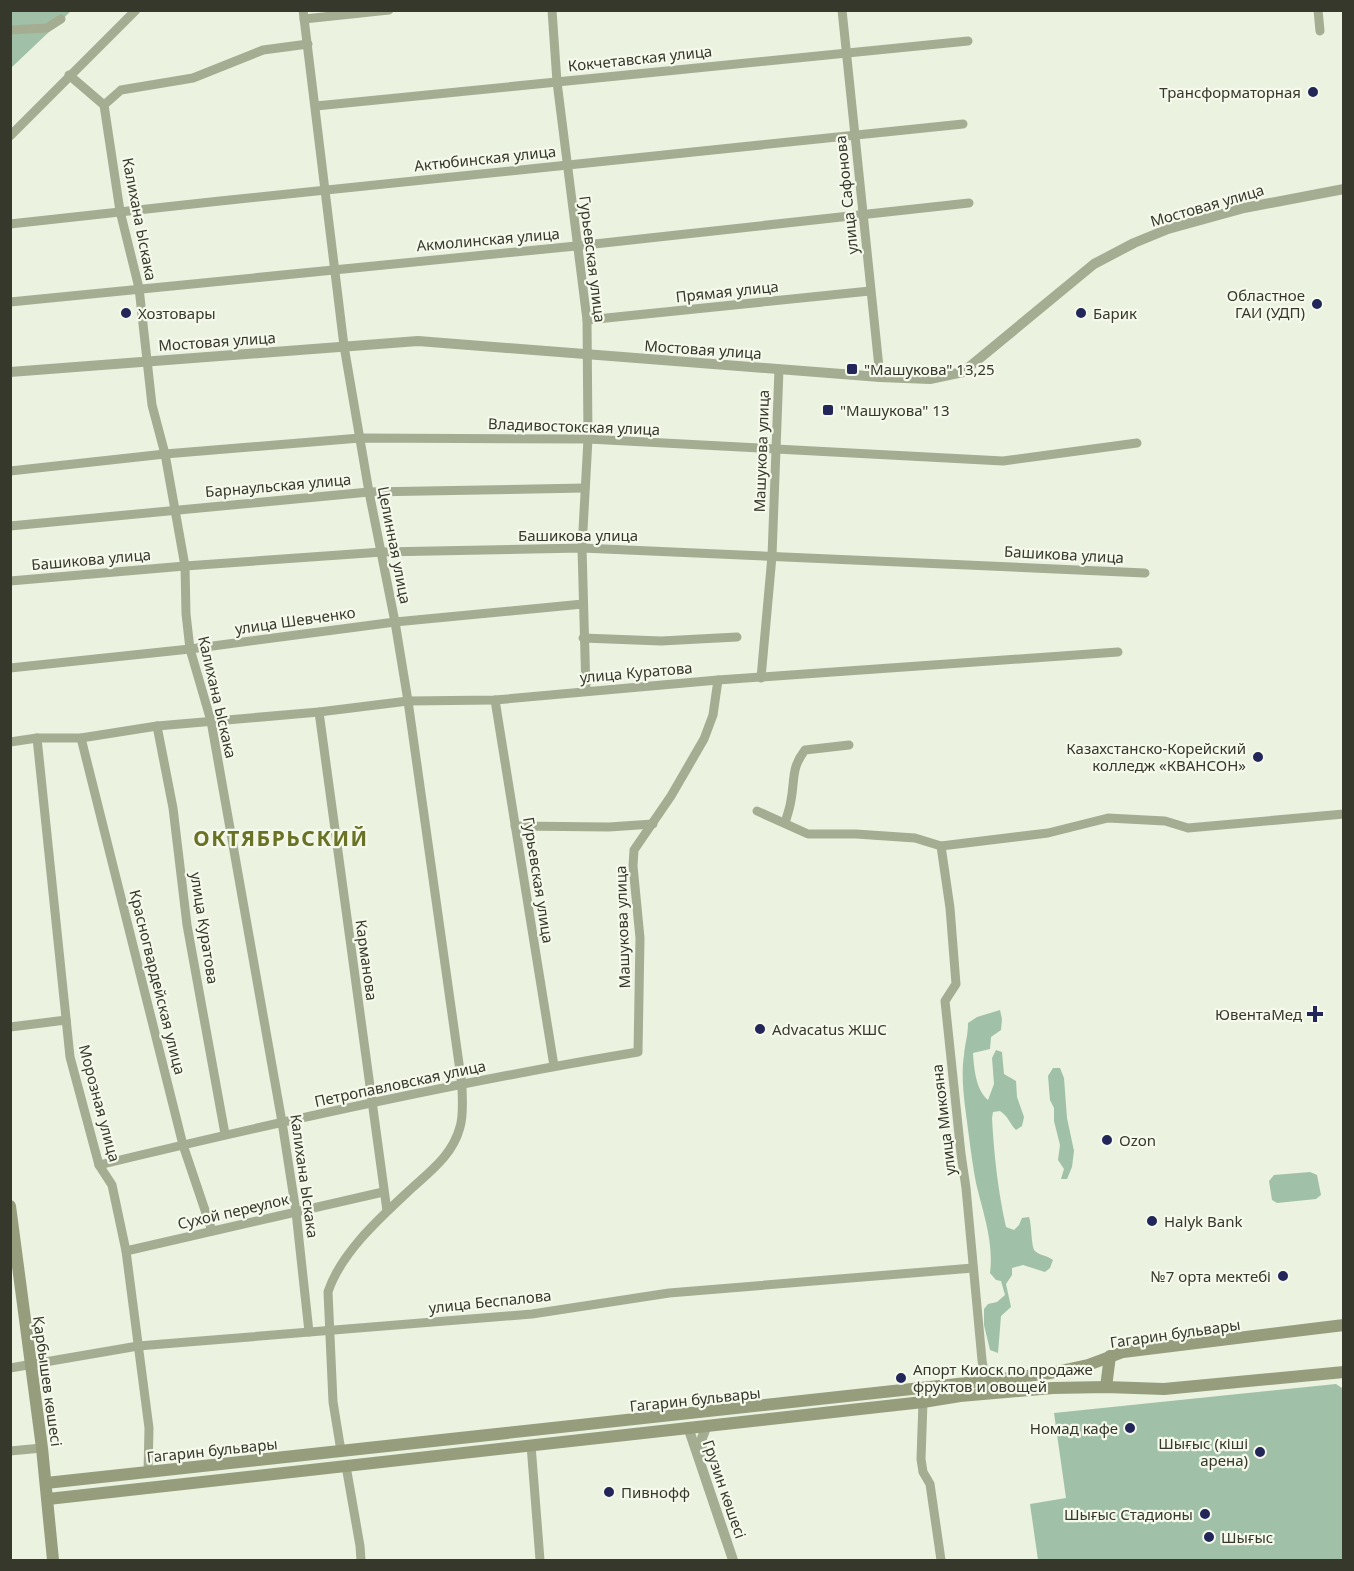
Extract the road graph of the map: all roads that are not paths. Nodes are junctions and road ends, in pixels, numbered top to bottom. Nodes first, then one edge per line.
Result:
1 (135, 10) edge
2 (389, 10) edge
3 (552, 10) edge
4 (842, 10) edge
5 (1318, 10) edge
6 (304, 15) edge
7 (61, 19) dead end
8 (10, 30) edge
9 (1320, 31) dead end
10 (968, 41) dead end
11 (308, 44) junction
12 (846, 52) junction
13 (69, 75) junction
14 (557, 82) junction
15 (104, 105) junction
16 (316, 106) junction
17 (963, 124) dead end
18 (10, 136) edge
19 (855, 136) junction
20 (566, 165) junction
21 (1344, 189) edge
22 (326, 190) junction
23 (969, 203) dead end
24 (120, 211) junction
25 (863, 214) junction
26 (10, 224) edge
27 (576, 246) junction
28 (334, 269) junction
29 (139, 288) junction
30 (870, 291) junction
31 (10, 302) edge
32 (587, 320) junction
33 (344, 346) junction
34 (588, 355) junction
35 (147, 361) junction
36 (779, 369) junction
37 (10, 372) edge
38 (880, 377) junction
39 (360, 438) junction
40 (588, 439) junction
41 (1137, 443) dead end
42 (777, 450) junction
43 (165, 454) junction
44 (10, 471) edge
45 (585, 488) junction
46 (369, 492) junction
47 (174, 510) junction
48 (10, 526) edge
49 (582, 548) junction
50 (382, 552) junction
51 (772, 556) junction
52 (185, 566) junction
53 (1145, 573) dead end
54 (10, 581) edge
55 (583, 604) junction
56 (395, 622) junction
57 (737, 637) dead end
58 (583, 638) junction
59 (190, 649) junction
60 (1118, 652) dead end
61 (10, 668) edge
62 (761, 678) junction
63 (718, 680) junction
64 (586, 691) junction
65 (495, 700) junction
66 (408, 701) junction
67 (319, 712) junction
68 (211, 721) junction
69 (157, 726) junction
70 (37, 738) junction
71 (81, 738) junction
72 (10, 742) edge
73 (849, 745) dead end
74 (757, 812) dead end
75 (1344, 814) edge
76 (784, 823) junction
77 (653, 824) junction
78 (515, 826) junction
79 (941, 846) junction
80 (66, 1020) junction
81 (10, 1027) edge
82 (638, 1052) joint
83 (554, 1066) junction
84 (462, 1085) junction
85 (371, 1104) junction
86 (282, 1122) junction
87 (225, 1134) junction
88 (183, 1145) junction
89 (99, 1165) junction
90 (383, 1192) junction
91 (10, 1206) edge
92 (387, 1211) junction
93 (296, 1212) junction
94 (212, 1231) junction
95 (126, 1251) junction
96 (973, 1268) junction
97 (1344, 1325) edge
98 (330, 1330) junction
99 (309, 1332) junction
100 (138, 1346) junction
101 (1110, 1356) junction
102 (30, 1365) junction
103 (10, 1368) edge
104 (1344, 1372) edge
105 (985, 1381) junction
106 (1106, 1387) junction
107 (987, 1394) junction
108 (923, 1402) junction
109 (686, 1421) junction
110 (707, 1425) junction
111 (531, 1445) junction
112 (42, 1448) junction
113 (10, 1451) edge
114 (341, 1451) junction
115 (346, 1466) junction
116 (702, 1466) junction
117 (148, 1472) junction
118 (46, 1483) junction
119 (48, 1499) junction
120 (53, 1560) edge
121 (361, 1560) edge
122 (540, 1560) edge
123 (733, 1560) edge
124 (940, 1560) edge

1 - 13 street
2 - 6 street
3 - 14 street, Гурьевская улица
4 - 12 street, улица Сафонова
5 - 9 street
6 - 11 street, Целинная улица
7 - 8 street
10 - 12 street, Кокчетавская улица
11 - 15 street
11 - 16 street, Целинная улица
12 - 14 street, Кокчетавская улица
12 - 19 street, улица Сафонова
13 - 15 street
13 - 18 street
14 - 16 street, Кокчетавская улица
14 - 20 street, Гурьевская улица
15 - 24 street, Калихана Ыскака
16 - 22 street, Целинная улица
17 - 19 street, Актюбинская улица
19 - 20 street, Актюбинская улица
19 - 25 street, улица Сафонова
20 - 22 street, Актюбинская улица
20 - 27 street, Гурьевская улица
21 - 38 street, Мостовая улица
22 - 24 street, Актюбинская улица
22 - 28 street, Целинная улица
23 - 25 street, Акмолинская улица
24 - 26 street, Актюбинская улица
24 - 29 street, Калихана Ыскака
25 - 27 street, Акмолинская улица
25 - 30 street, улица Сафонова
27 - 28 street, Акмолинская улица
27 - 32 street, Гурьевская улица
28 - 29 street, Акмолинская улица
28 - 33 street, Целинная улица
29 - 31 street, Акмолинская улица
29 - 35 street, Калихана Ыскака
30 - 32 street, Прямая улица
30 - 38 street, улица Сафонова
32 - 34 street, Гурьевская улица
33 - 34 street, Мостовая улица
33 - 35 street, Мостовая улица
33 - 39 street, Целинная улица
34 - 36 street, Мостовая улица
34 - 40 street, Гурьевская улица
35 - 37 street, Мостовая улица
35 - 43 street, Калихана Ыскака
36 - 38 street, Мостовая улица
36 - 42 street, Машукова улица
39 - 40 street, Владивостокская улица
39 - 43 street, Владивостокская улица
39 - 46 street, Целинная улица
40 - 42 street, Владивостокская улица
40 - 45 street, Гурьевская улица
41 - 42 street, Владивостокская улица
42 - 51 street, Машукова улица
43 - 44 street, Владивостокская улица
43 - 47 street, Калихана Ыскака
45 - 46 street, Барнаульская улица
45 - 49 street, Гурьевская улица
46 - 47 street, Барнаульская улица
46 - 50 street, Целинная улица
47 - 48 street, Барнаульская улица
47 - 52 street, Калихана Ыскака
49 - 50 street, Башикова улица
49 - 51 street, Башикова улица
49 - 55 street, Гурьевская улица
50 - 52 street, Башикова улица
50 - 56 street, Целинная улица
51 - 53 street, Башикова улица
51 - 62 street, Машукова улица
52 - 54 street, Башикова улица
52 - 59 street, Калихана Ыскака
55 - 56 street, улица Шевченко
55 - 58 street, Гурьевская улица
56 - 59 street, улица Шевченко
56 - 66 street, Целинная улица
57 - 58 street
58 - 64 street, Гурьевская улица
59 - 61 street, улица Шевченко
59 - 68 street, Калихана Ыскака
60 - 62 street, улица Куратова
62 - 63 street, улица Куратова
63 - 64 street, улица Куратова
63 - 77 street, Машукова улица
64 - 65 street, улица Куратова
65 - 66 street, улица Куратова
65 - 78 street, Гурьевская улица
66 - 67 street, улица Куратова
66 - 84 street, Целинная улица
67 - 68 street, улица Куратова
67 - 85 street, Карманова
68 - 69 street, улица Куратова
68 - 86 street, Калихана Ыскака
69 - 71 street, улица Куратова
69 - 87 street, улица Куратова
70 - 71 street, улица Куратова
70 - 72 street, улица Куратова
70 - 80 street, Морозная улица
71 - 88 street, Красногвардейская улица
73 - 76 street
74 - 76 street
75 - 79 street
76 - 79 street
77 - 78 street
77 - 82 street, Машукова улица
78 - 83 street, Гурьевская улица
79 - 96 street, улица Микояна
80 - 81 street
80 - 89 street, Морозная улица
82 - 83 street, Петропавловская улица
83 - 84 street, Петропавловская улица
84 - 85 street, Петропавловская улица
84 - 92 street, Целинная улица
85 - 86 street, Петропавловская улица
85 - 90 street, Карманова
86 - 87 street, Петропавловская улица
86 - 93 street, Калихана Ыскака
87 - 88 street, Петропавловская улица
88 - 89 street, Петропавловская улица
88 - 94 street, Красногвардейская улица
89 - 95 street, Морозная улица
90 - 92 street, Карманова
90 - 93 street, Сухой переулок
91 - 102 main road, Қарбышев көшесі
92 - 98 street, Целинная улица
93 - 94 street, Сухой переулок
93 - 99 street, Калихана Ыскака
94 - 95 street, Сухой переулок
95 - 100 street, Морозная улица
96 - 98 street, улица Беспалова
96 - 105 street, улица Микояна
97 - 101 main road, Гагарин бульвары
98 - 99 street, улица Беспалова
98 - 114 street, Целинная улица
99 - 100 street, улица Беспалова
100 - 102 street, улица Беспалова
100 - 117 street, Морозная улица
101 - 105 main road, Гагарин бульвары
101 - 106 main road
102 - 103 street, улица Беспалова
102 - 112 main road, Қарбышев көшесі
104 - 106 main road, Гагарин бульвары
105 - 107 street, улица Микояна
105 - 109 main road, Гагарин бульвары
106 - 107 main road, Гагарин бульвары
107 - 108 main road, Гагарин бульвары
108 - 110 main road, Гагарин бульвары
108 - 124 street
109 - 110 main road, Гагарин бульвары
109 - 111 main road, Гагарин бульвары
109 - 114 main road, Гагарин бульвары
109 - 116 street, Грузин көшесі
110 - 116 street
111 - 115 main road, Гагарин бульвары
111 - 122 street
112 - 113 street
112 - 118 main road, Қарбышев көшесі
114 - 115 main road
114 - 117 main road, Гагарин бульвары
115 - 119 main road, Гагарин бульвары
115 - 121 street
116 - 123 street, Грузин көшесі
117 - 118 main road, Гагарин бульвары
118 - 119 main road, Қарбышев көшесі
119 - 120 main road, Қарбышев көшесі

